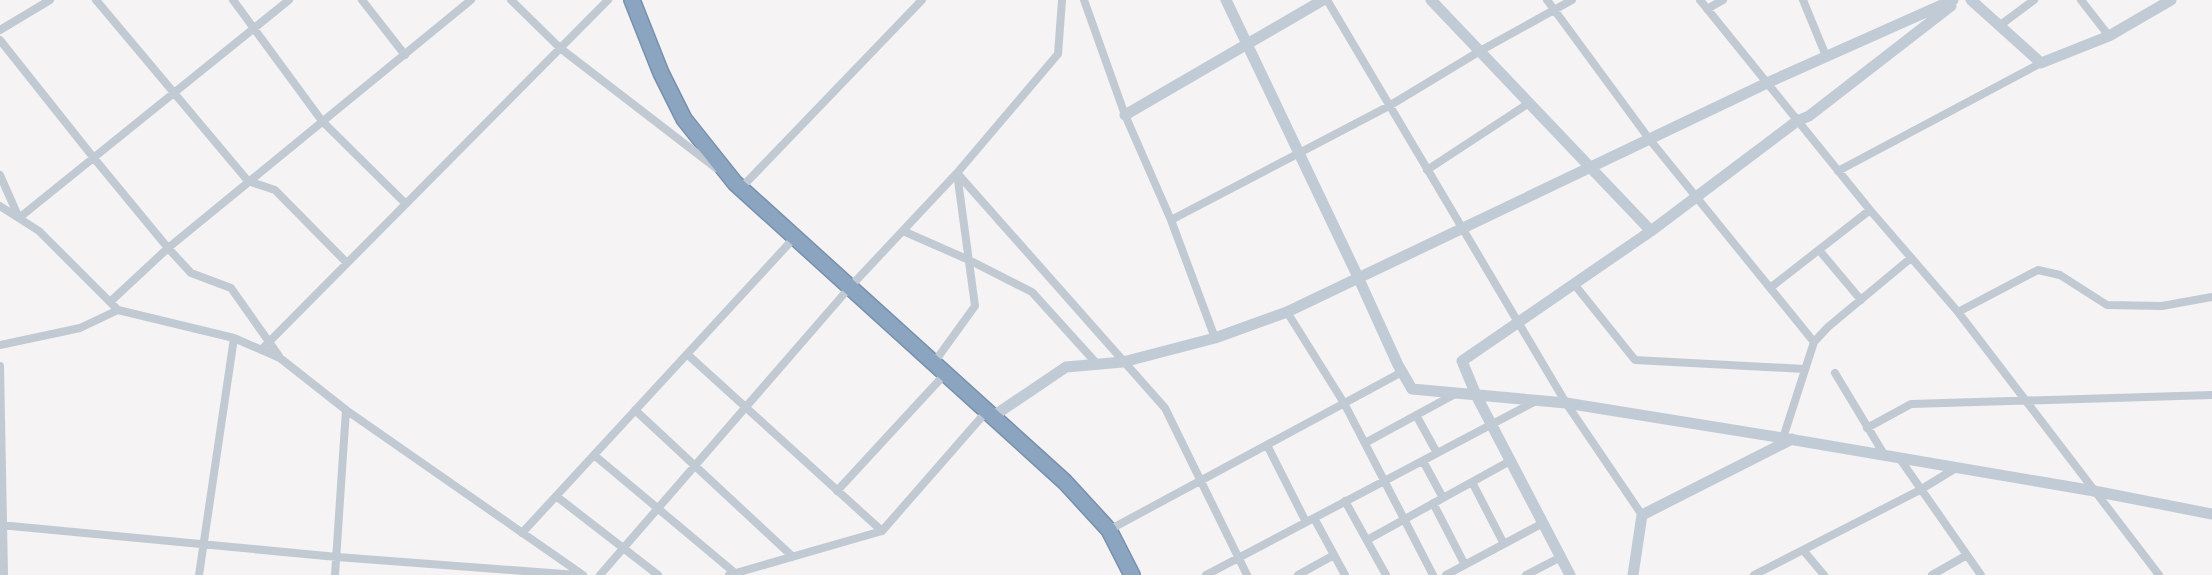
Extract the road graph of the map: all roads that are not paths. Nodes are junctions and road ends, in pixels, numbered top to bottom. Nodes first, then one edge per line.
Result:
1 (50, 0) edge
2 (96, 0) edge
3 (233, 0) edge
4 (289, 0) edge
5 (362, 0) edge
6 (471, 0) edge
7 (511, 0) edge
8 (608, 0) edge
9 (632, 0) edge
10 (922, 0) edge
11 (1062, 0) edge
12 (1084, 0) edge
13 (1226, 0) edge
14 (1322, 0) edge
15 (1327, 0) edge
16 (1431, 0) edge
17 (1547, 0) edge
18 (1572, 0) edge
19 (1700, 0) edge
20 (1723, 0) edge
21 (1803, 0) edge
22 (1953, 0) edge
23 (1958, 0) edge
24 (1971, 0) edge
25 (2034, 0) edge
26 (2081, 0) edge
27 (2171, 0) edge
28 (1707, 8) junction
29 (1554, 10) junction
30 (1999, 26) junction
31 (254, 28) junction
32 (0, 30) edge
33 (2109, 36) junction
34 (0, 40) edge
35 (1246, 44) junction
36 (560, 48) junction
37 (1480, 50) junction
38 (405, 55) junction
39 (1826, 56) junction
40 (2041, 63) junction
41 (1767, 83) junction
42 (173, 93) junction
43 (1529, 103) junction
44 (1389, 106) junction
45 (1125, 115) junction
46 (322, 121) junction
47 (1797, 121) junction
48 (1650, 140) junction
49 (1299, 154) junction
50 (93, 157) junction
51 (1591, 168) junction
52 (1427, 170) junction
53 (1838, 171) junction
54 (958, 173) junction
55 (0, 175) edge
56 (248, 181) junction
57 (738, 185) junction
58 (1695, 197) junction
59 (406, 204) junction
60 (0, 206) edge
61 (1870, 210) junction
62 (20, 218) junction
63 (1171, 220) junction
64 (1462, 229) junction
65 (903, 231) junction
66 (1651, 231) junction
67 (795, 237) junction
68 (168, 248) junction
69 (1819, 250) junction
70 (1911, 258) junction
71 (969, 260) junction
72 (347, 264) junction
73 (1358, 277) junction
74 (1574, 284) junction
75 (850, 287) junction
76 (1770, 288) junction
77 (2212, 297) edge
78 (1861, 300) junction
79 (110, 302) junction
80 (118, 310) junction
81 (1287, 312) junction
82 (1958, 312) junction
83 (1518, 322) junction
84 (234, 338) junction
85 (1215, 338) junction
86 (269, 342) junction
87 (1814, 342) junction
88 (0, 345) edge
89 (261, 350) junction
90 (687, 354) junction
91 (280, 358) junction
92 (1123, 362) junction
93 (933, 364) junction
94 (1098, 365) junction
95 (0, 366) edge
96 (1804, 369) junction
97 (1402, 372) junction
98 (1835, 373) dead end
99 (945, 374) junction
100 (1456, 393) junction
101 (1476, 395) junction
102 (2212, 395) edge
103 (1538, 400) junction
104 (2026, 401) junction
105 (1344, 403) junction
106 (1566, 403) junction
107 (746, 407) junction
108 (346, 410) junction
109 (635, 410) junction
110 (989, 415) junction
111 (1416, 415) junction
112 (1491, 424) junction
113 (1867, 428) junction
114 (1788, 438) junction
115 (1365, 443) junction
116 (1268, 445) junction
117 (1437, 453) junction
118 (594, 455) junction
119 (1885, 456) junction
120 (1900, 459) junction
121 (1423, 460) junction
122 (1510, 461) junction
123 (695, 466) junction
124 (1956, 468) junction
125 (1384, 481) junction
126 (1200, 482) junction
127 (1472, 482) junction
128 (1920, 490) junction
129 (837, 491) junction
130 (2094, 491) junction
131 (556, 496) junction
132 (1443, 498) junction
133 (1345, 501) junction
134 (1433, 503) junction
135 (658, 508) junction
136 (2212, 514) edge
137 (1642, 515) junction
138 (1314, 518) junction
139 (1404, 520) junction
140 (1306, 522) junction
141 (1543, 523) junction
142 (1, 525) edge
143 (1109, 530) junction
144 (882, 531) junction
145 (522, 533) junction
146 (1367, 540) junction
147 (1504, 544) junction
148 (203, 545) junction
149 (623, 548) junction
150 (1803, 550) junction
151 (1334, 555) junction
152 (1967, 555) junction
153 (337, 557) junction
154 (793, 557) junction
155 (1561, 557) junction
156 (1239, 558) junction
157 (1465, 565) junction
158 (515, 573) edge
159 (732, 574) edge
160 (4, 575) edge
161 (198, 575) edge
162 (335, 575) edge
163 (577, 575) edge
164 (583, 575) edge
165 (600, 575) edge
166 (658, 575) edge
167 (1132, 575) edge
168 (1206, 575) edge
169 (1247, 575) edge
170 (1298, 575) edge
171 (1345, 575) edge
172 (1386, 575) edge
173 (1433, 575) edge
174 (1446, 575) edge
175 (1526, 575) edge
176 (1570, 575) edge
177 (1633, 575) edge
178 (1754, 575) edge
179 (1824, 575) edge
180 (1932, 575) edge
181 (1981, 575) edge
182 (2159, 575) edge

1 - 32 street
2 - 42 street
3 - 31 street
4 - 31 street
5 - 38 street
6 - 38 street
7 - 36 street
8 - 36 street
9 - 57 highway
10 - 57 street
11 - 54 street
12 - 45 street
13 - 35 street
14 - 35 street
15 - 44 street
16 - 37 street
17 - 29 street
18 - 29 street
19 - 28 street
20 - 28 street
21 - 39 street
22 - 39 street
23 - 47 street
24 - 30 street
25 - 30 street
26 - 33 street
27 - 33 street
28 - 41 street
29 - 37 street
29 - 48 street
30 - 40 street
31 - 42 street
31 - 46 street
33 - 40 street
34 - 50 street
35 - 45 street
35 - 49 street
36 - 57 street
36 - 59 street
37 - 43 street
37 - 44 street
38 - 46 street
39 - 41 street
40 - 53 street
41 - 47 street
41 - 48 street
42 - 50 street
42 - 56 street
43 - 51 street
43 - 52 street
44 - 49 street
44 - 52 street
45 - 63 street
46 - 56 street
46 - 59 street
47 - 53 street
47 - 58 street
48 - 51 street
48 - 58 street
49 - 63 street
49 - 73 street
50 - 62 street
50 - 68 street
51 - 64 street
51 - 66 street
52 - 64 street
53 - 61 street
54 - 65 street
54 - 71 street
54 - 92 street
55 - 62 street
56 - 68 street
56 - 72 street
57 - 67 highway
58 - 66 street
58 - 76 street
59 - 72 street
60 - 62 street
61 - 69 street
61 - 70 street
62 - 79 street
63 - 85 street
64 - 73 street
64 - 83 street
65 - 71 street
65 - 75 street
66 - 74 street
67 - 75 highway
67 - 90 street
68 - 79 street
68 - 86 street
69 - 76 street
69 - 78 street
70 - 78 street
70 - 82 street
71 - 93 street
71 - 94 street
72 - 86 street
73 - 81 street
73 - 97 street
74 - 83 street
74 - 96 street
75 - 93 highway
75 - 107 street
76 - 87 street
77 - 82 street
78 - 87 street
79 - 80 street
80 - 84 street
80 - 88 street
81 - 85 street
81 - 105 street
82 - 104 street
83 - 101 street
83 - 106 street
84 - 89 street
84 - 148 street
85 - 92 street
86 - 89 street
86 - 91 street
87 - 96 street
89 - 91 street
90 - 107 street
90 - 109 street
91 - 108 street
92 - 94 street
92 - 126 street
93 - 99 highway
94 - 110 street
95 - 142 street
96 - 114 street
97 - 100 street
97 - 105 street
98 - 113 street
99 - 110 highway
99 - 129 street
100 - 101 street
100 - 111 street
101 - 103 street
101 - 112 street
102 - 104 street
103 - 106 street
103 - 112 street
104 - 113 street
104 - 130 street
105 - 115 street
105 - 116 street
106 - 114 street
106 - 137 street
107 - 123 street
107 - 129 street
108 - 145 street
108 - 153 street
109 - 118 street
109 - 123 street
110 - 143 highway
110 - 144 street
111 - 115 street
111 - 117 street
112 - 117 street
112 - 122 street
113 - 119 street
114 - 119 street
114 - 137 street
115 - 125 street
116 - 126 street
116 - 140 street
117 - 121 street
118 - 131 street
118 - 135 street
119 - 120 street
120 - 124 street
120 - 128 street
121 - 125 street
121 - 132 street
122 - 127 street
122 - 141 street
123 - 135 street
123 - 154 street
124 - 128 street
124 - 130 street
125 - 133 street
125 - 139 street
126 - 143 street
126 - 156 street
127 - 132 street
127 - 147 street
128 - 150 street
128 - 152 street
129 - 144 street
130 - 136 street
130 - 182 street
131 - 145 street
131 - 149 street
132 - 134 street
133 - 138 street
133 - 146 street
134 - 139 street
134 - 157 street
135 - 149 street
135 - 159 street
137 - 177 street
138 - 140 street
138 - 151 street
139 - 146 street
139 - 173 street
140 - 156 street
141 - 147 street
141 - 155 street
142 - 148 street
142 - 160 street
143 - 167 highway
144 - 154 street
145 - 164 street
146 - 172 street
147 - 157 street
148 - 153 street
148 - 161 street
149 - 165 street
149 - 166 street
150 - 178 street
150 - 179 street
151 - 170 street
151 - 171 street
152 - 180 street
152 - 181 street
153 - 158 street
153 - 162 street
154 - 159 street
155 - 175 street
155 - 176 street
156 - 168 street
156 - 169 street
157 - 174 street
158 - 163 street

